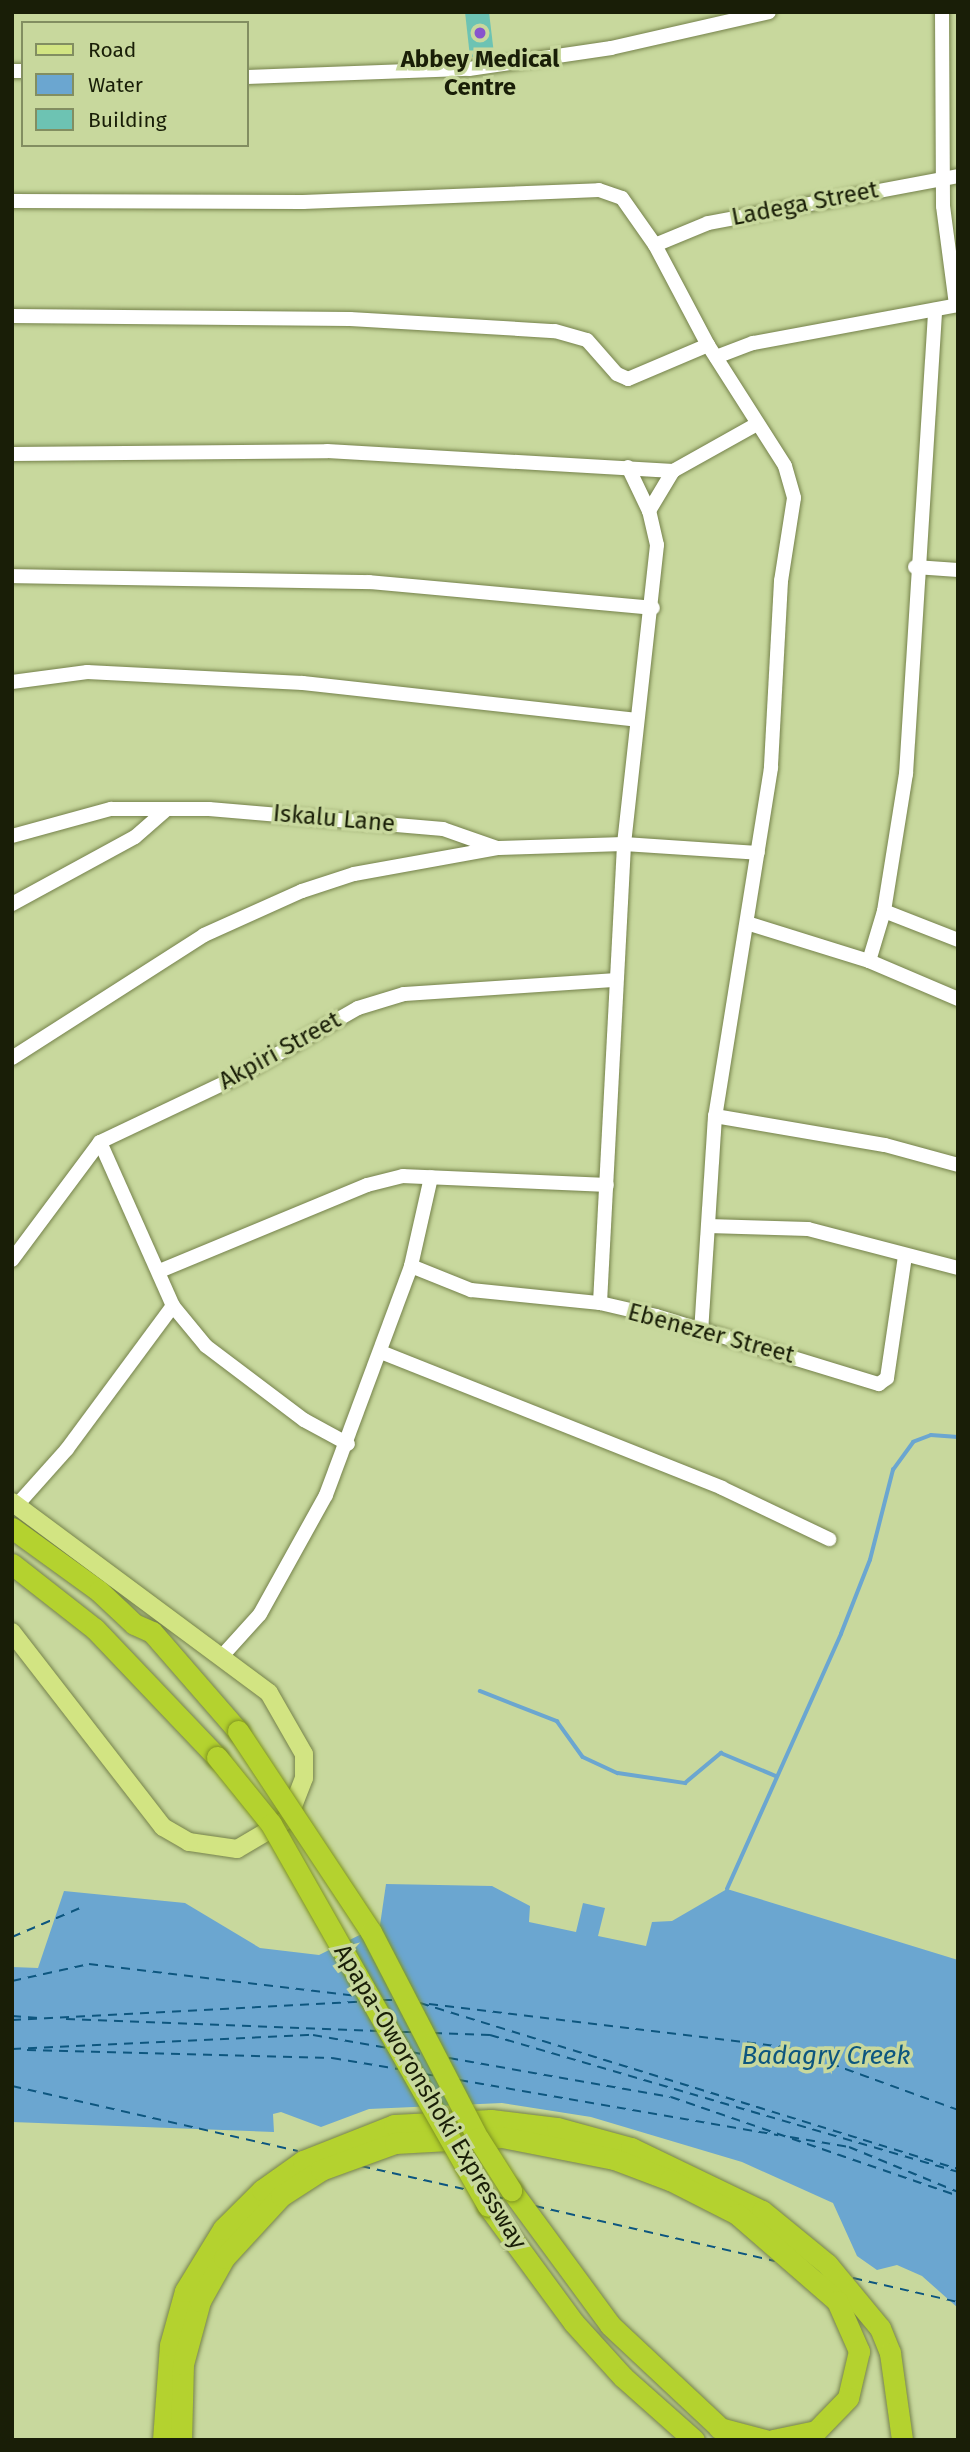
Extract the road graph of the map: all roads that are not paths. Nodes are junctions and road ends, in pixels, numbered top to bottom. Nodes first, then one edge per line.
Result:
1 (769, 12) edge
2 (942, 12) edge
3 (724, 18) edge
4 (248, 77) edge
5 (958, 176) edge
6 (942, 180) junction
7 (12, 201) edge
8 (655, 245) junction
9 (957, 305) edge
10 (934, 310) junction
11 (12, 316) edge
12 (712, 351) junction
13 (757, 424) junction
14 (12, 454) edge
15 (628, 467) junction
16 (673, 471) junction
17 (649, 511) junction
18 (915, 568) junction
19 (958, 570) edge
20 (12, 576) edge
21 (653, 608) junction
22 (12, 682) edge
23 (638, 720) junction
24 (166, 810) junction
25 (12, 836) edge
26 (624, 844) junction
27 (499, 848) junction
28 (758, 853) junction
29 (12, 904) edge
30 (884, 911) junction
31 (750, 924) junction
32 (958, 940) edge
33 (869, 961) junction
34 (614, 980) junction
35 (958, 999) edge
36 (12, 1058) edge
37 (715, 1116) junction
38 (100, 1142) junction
39 (958, 1164) edge
40 (431, 1177) junction
41 (607, 1185) junction
42 (708, 1226) junction
43 (905, 1256) junction
44 (12, 1259) edge
45 (411, 1266) junction
46 (958, 1268) edge
47 (162, 1270) junction
48 (600, 1303) junction
49 (173, 1306) junction
50 (701, 1331) junction
51 (381, 1352) junction
52 (348, 1444) junction
53 (15, 1503) edge
54 (12, 1528) edge
55 (829, 1539) dead end
56 (12, 1564) edge
57 (12, 1632) edge
58 (223, 1655) junction
59 (725, 2433) edge
60 (163, 2440) edge
61 (181, 2440) edge
62 (694, 2440) edge
63 (765, 2440) edge
64 (773, 2440) edge
65 (902, 2440) edge

1 - 3 street
2 - 6 street
3 - 4 street
5 - 6 street, Ladega Street
6 - 8 street, Ladega Street
6 - 9 street
7 - 8 street
8 - 12 street
9 - 10 street
10 - 12 street
10 - 18 street
11 - 12 street
12 - 13 street
13 - 16 street
13 - 28 street
14 - 15 street
15 - 16 street
15 - 17 street
16 - 17 street
17 - 21 street
18 - 19 street
18 - 30 street
20 - 21 street
21 - 23 street
22 - 23 street
23 - 26 street
24 - 25 street, Iskalu Lane
24 - 27 street, Iskalu Lane
24 - 29 street
26 - 27 street
26 - 28 street
26 - 34 street
27 - 36 street
28 - 31 street
30 - 32 street
30 - 33 street
31 - 33 street
31 - 37 street
33 - 35 street
34 - 38 street, Akpiri Street
34 - 41 street
37 - 39 street
37 - 42 street
38 - 44 street, Akpiri Street
38 - 47 street
40 - 41 street
40 - 45 street
40 - 47 street
41 - 48 street
42 - 43 street
42 - 50 street
43 - 46 street
43 - 50 street, Ebenezer Street
45 - 48 street, Ebenezer Street
45 - 51 street
47 - 49 street
48 - 50 street, Ebenezer Street
49 - 52 street
49 - 53 street
51 - 52 street
51 - 55 street
52 - 58 street
53 - 58 main road
54 - 59 highway, Apapa-Oworonshoki Expressway, bridge
56 - 62 highway, Apapa-Oworonshoki Expressway, bridge
57 - 58 main road
59 - 63 highway
60 - 65 highway
61 - 64 highway

